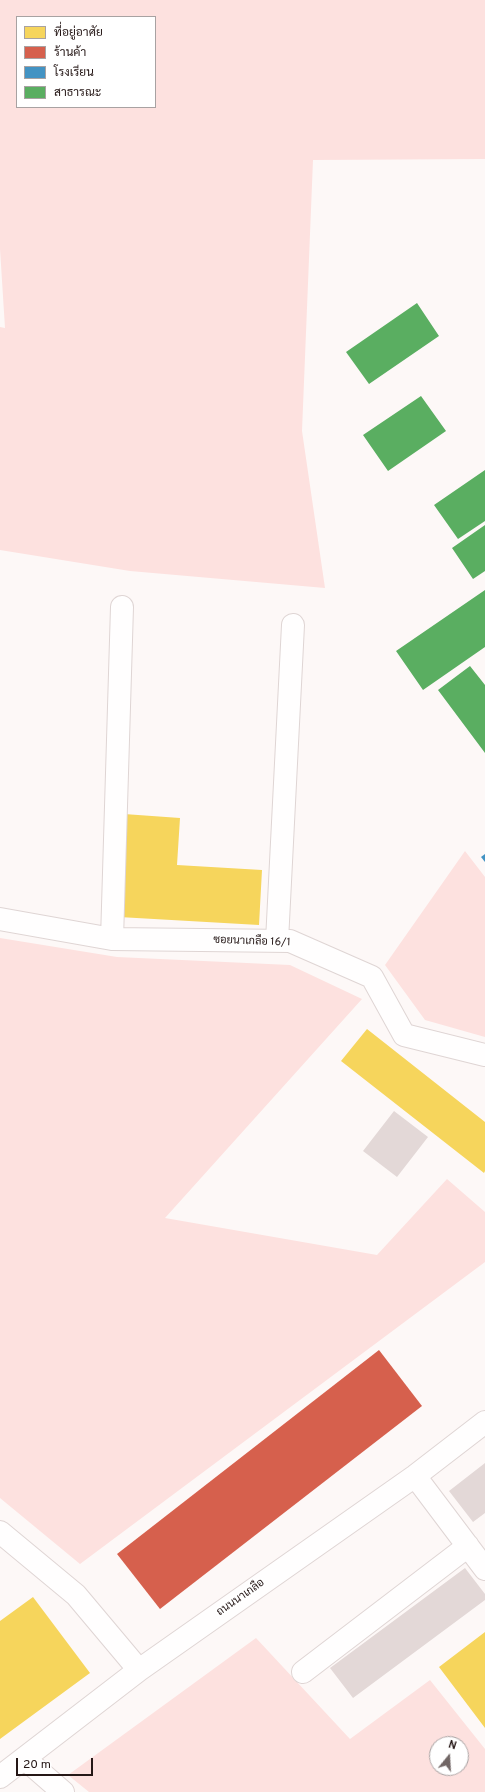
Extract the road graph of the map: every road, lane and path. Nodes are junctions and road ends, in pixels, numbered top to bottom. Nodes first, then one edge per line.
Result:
1 (122, 607) dead end
2 (293, 625) dead end
3 (0, 919) edge
4 (112, 939) junction
5 (277, 941) junction
6 (485, 1055) edge
7 (485, 1422) edge
8 (415, 1476) junction
9 (0, 1532) edge
10 (468, 1546) junction
11 (485, 1569) edge
12 (139, 1670) junction
13 (303, 1672) dead end
14 (25, 1759) junction
15 (0, 1777) edge
16 (63, 1792) edge

1 - 4 street
2 - 5 street
3 - 4 street, ซอยนาเกลือ 16/1
4 - 5 street, ซอยนาเกลือ 16/1
5 - 6 street, ซอยนาเกลือ 16/1
7 - 8 street, ถนนนาเกลือ
8 - 10 street
8 - 12 street, ถนนนาเกลือ
9 - 12 street
10 - 11 street
10 - 13 street
12 - 14 street, ถนนนาเกลือ
14 - 15 street, ถนนนาเกลือ
14 - 16 street

